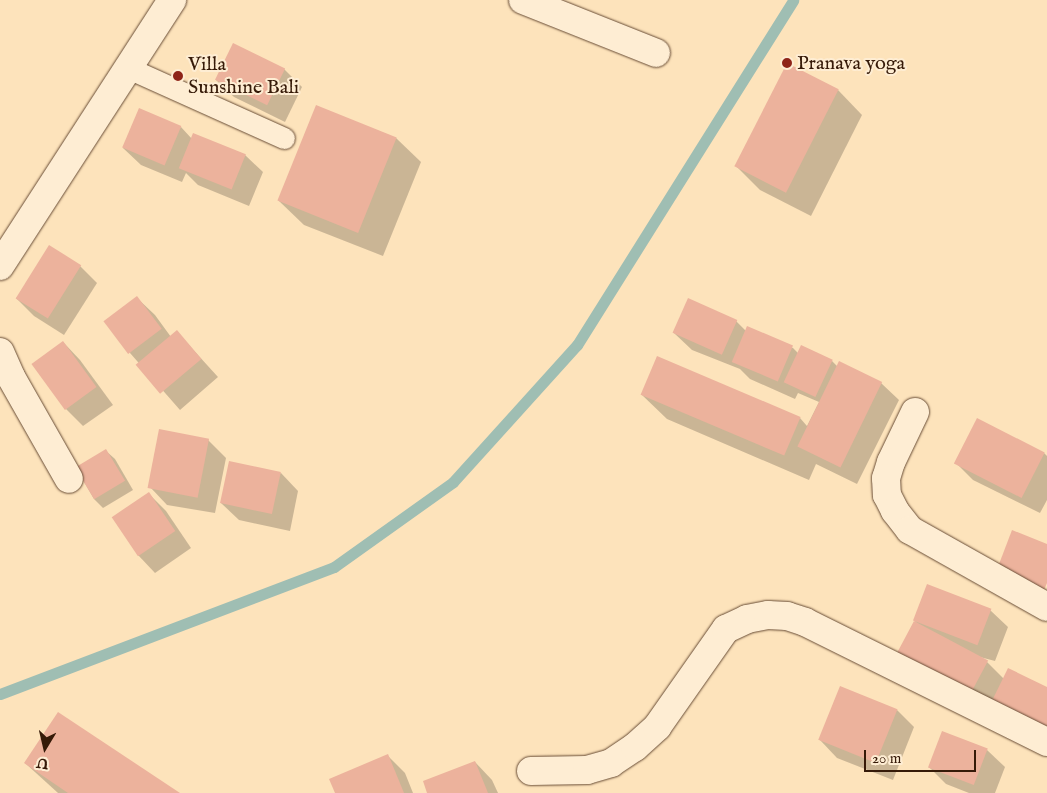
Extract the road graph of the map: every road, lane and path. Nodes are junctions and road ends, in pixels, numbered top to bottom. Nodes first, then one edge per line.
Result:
1 (172, 0) edge
2 (523, 0) edge
3 (656, 52) dead end
4 (128, 68) junction
5 (284, 138) dead end
6 (0, 266) edge
7 (0, 352) edge
8 (915, 412) dead end
9 (69, 479) dead end
10 (1047, 607) edge
11 (1047, 742) edge
12 (531, 771) dead end

1 - 4 street
2 - 3 street
4 - 5 lane
4 - 6 street
7 - 9 street
8 - 10 street
11 - 12 street

